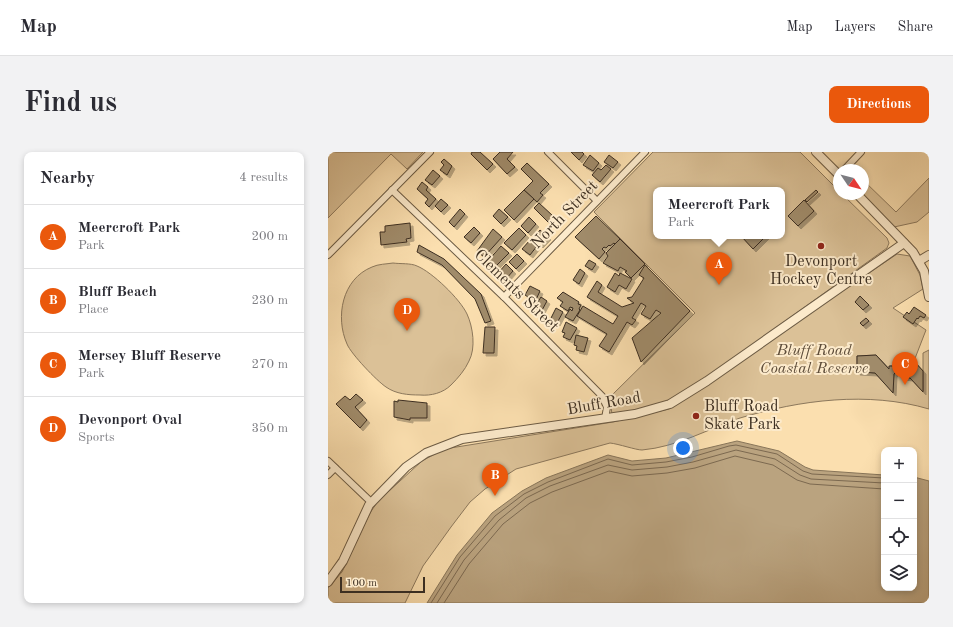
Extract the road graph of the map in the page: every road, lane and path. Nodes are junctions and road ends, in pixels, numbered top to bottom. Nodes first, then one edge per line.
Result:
1 (430, 152) edge
2 (548, 152) edge
3 (645, 152) edge
4 (816, 152) edge
5 (861, 152) edge
6 (850, 164) edge
7 (833, 169) edge
8 (392, 190) junction
9 (863, 200) edge
10 (597, 201) junction
11 (904, 243) junction
12 (328, 255) edge
13 (929, 255) edge
14 (919, 261) junction
15 (504, 297) junction
16 (929, 297) edge
17 (605, 419) junction
18 (328, 461) edge
19 (335, 468) junction
20 (328, 475) edge
21 (371, 502) junction
22 (328, 582) edge

1 - 8 street
2 - 10 street
3 - 10 street, North Street
4 - 7 street
5 - 6 street
8 - 12 street
8 - 15 street, Clements Street
9 - 11 street
10 - 15 street, North Street
11 - 14 street
11 - 17 street, Bluff Road
13 - 14 street
14 - 16 street
15 - 17 street, Clements Street
17 - 21 street, Bluff Road
18 - 19 street
19 - 20 street
19 - 21 street
21 - 22 street, Bluff Road

